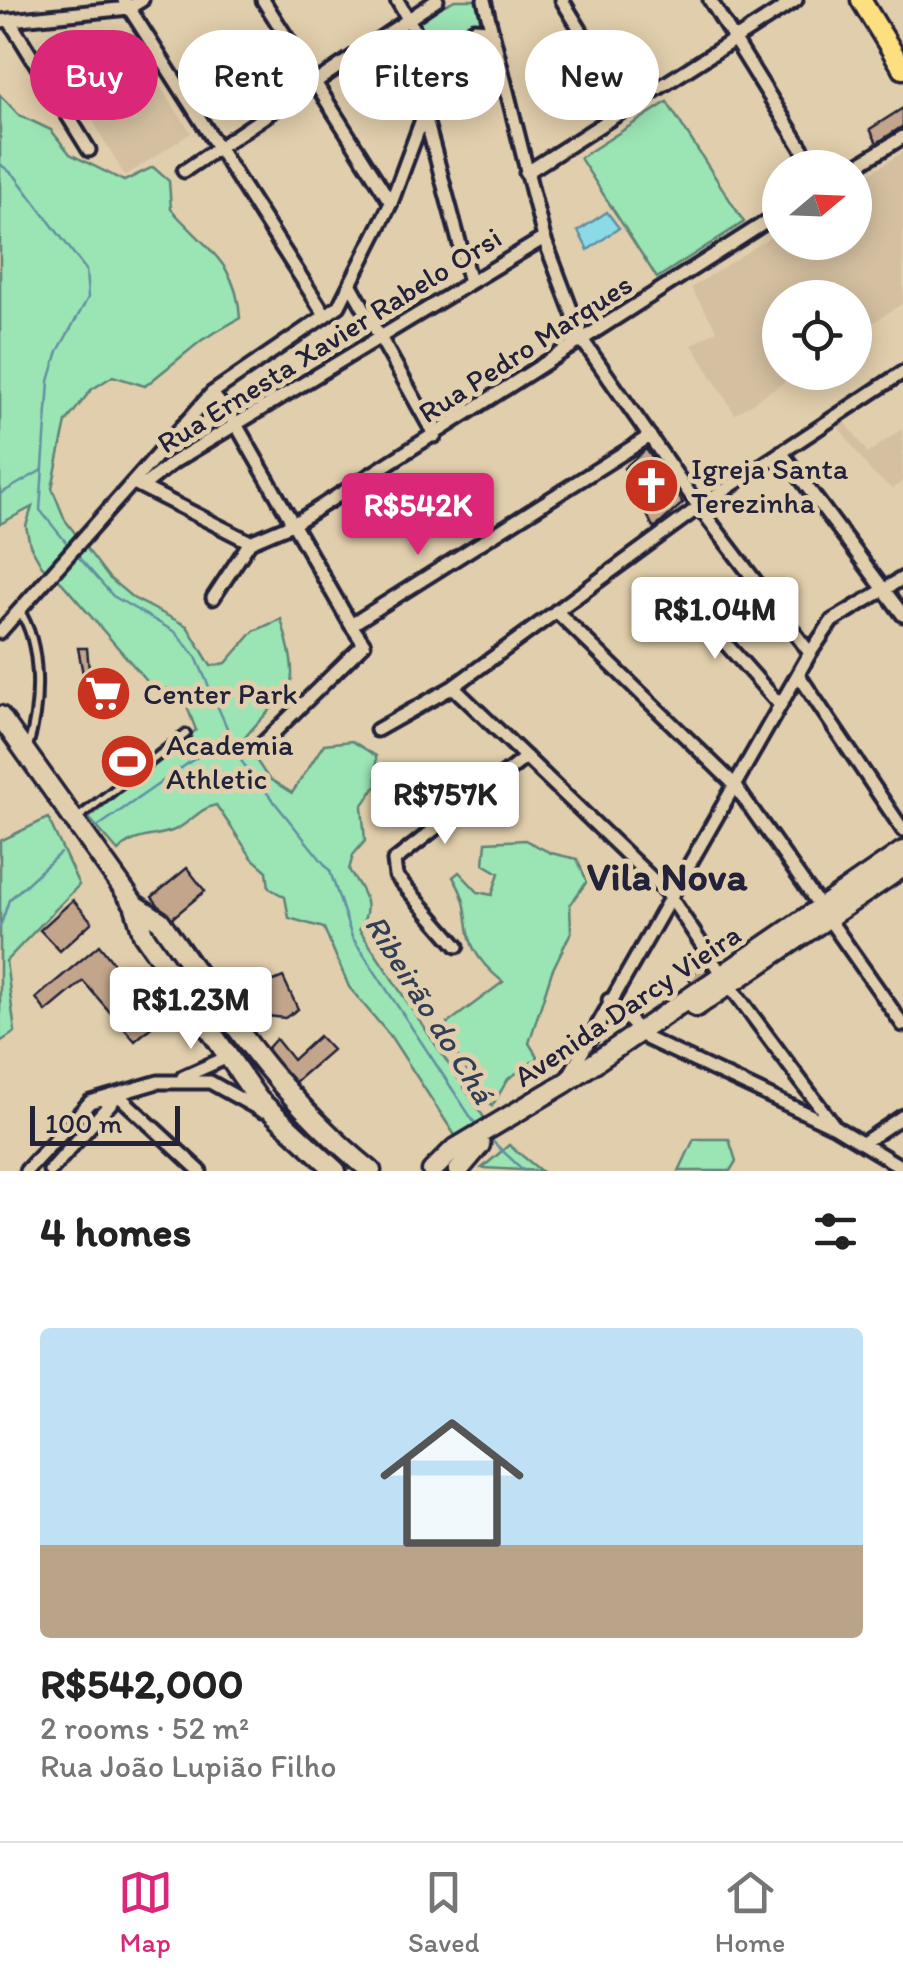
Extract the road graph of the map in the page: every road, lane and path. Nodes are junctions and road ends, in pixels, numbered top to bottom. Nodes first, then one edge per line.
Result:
1 (142, 0) edge
2 (263, 0) edge
3 (397, 0) edge
4 (437, 0) edge
5 (484, 0) edge
6 (562, 0) edge
7 (710, 0) edge
8 (796, 0) edge
9 (861, 0) edge
10 (126, 4) edge
11 (409, 19) junction
12 (5, 20) edge
13 (282, 30) edge
14 (415, 30) edge
15 (472, 30) edge
16 (488, 30) joint
17 (580, 30) edge
18 (735, 40) junction
19 (903, 70) edge
20 (319, 77) edge
21 (319, 88) edge
22 (659, 88) edge
23 (505, 94) edge
24 (259, 120) edge
25 (421, 120) edge
26 (427, 120) edge
27 (609, 120) edge
28 (903, 137) edge
29 (89, 150) dead end
30 (217, 150) junction
31 (803, 150) edge
32 (872, 156) edge
33 (184, 171) dead end
34 (526, 173) junction
35 (392, 203) junction
36 (762, 225) edge
37 (544, 238) junction
38 (470, 282) junction
39 (351, 285) junction
40 (324, 314) junction
41 (380, 338) junction
42 (584, 341) junction
43 (903, 372) edge
44 (212, 393) junction
45 (237, 426) junction
46 (436, 436) junction
47 (650, 436) junction
48 (781, 452) junction
49 (138, 485) junction
50 (698, 508) junction
51 (295, 523) junction
52 (250, 542) junction
53 (903, 578) edge
54 (886, 590) junction
55 (682, 592) dead end
56 (213, 598) dead end
57 (20, 610) junction
58 (556, 611) junction
59 (903, 615) edge
60 (351, 625) junction
61 (0, 632) edge
62 (810, 653) junction
63 (798, 674) junction
64 (453, 687) junction
65 (780, 705) junction
66 (0, 716) edge
67 (377, 730) dead end
68 (186, 734) dead end
69 (259, 747) dead end
70 (26, 753) junction
71 (526, 757) junction
72 (734, 784) junction
73 (74, 820) junction
74 (903, 830) edge
75 (903, 851) edge
76 (903, 867) edge
77 (670, 895) junction
78 (134, 904) junction
79 (825, 912) junction
80 (457, 946) dead end
81 (726, 980) junction
82 (609, 1000) junction
83 (903, 1025) edge
84 (644, 1036) junction
85 (230, 1056) junction
86 (175, 1081) junction
87 (565, 1083) junction
88 (118, 1095) junction
89 (903, 1116) edge
90 (274, 1118) junction
91 (505, 1123) junction
92 (835, 1127) junction
93 (863, 1143) junction
94 (46, 1149) junction
95 (467, 1149) junction
96 (59, 1168) edge
97 (903, 1168) edge
98 (26, 1171) edge
99 (200, 1171) edge
100 (336, 1171) edge
101 (371, 1171) edge
102 (432, 1171) edge
103 (458, 1171) edge

1 - 10 street
2 - 13 street
3 - 11 street
4 - 11 street
5 - 16 street
6 - 17 street
7 - 18 street
8 - 18 street
9 - 19 main road
10 - 12 street
10 - 30 street
11 - 14 street
11 - 20 street
12 - 29 street
15 - 16 street
18 - 22 street
18 - 31 street
21 - 35 street
23 - 34 street
24 - 30 street
25 - 35 street
26 - 38 street
27 - 34 street
28 - 32 street
30 - 33 street
30 - 40 street
34 - 37 street
35 - 39 street
36 - 42 street, Rua Pedro Marques
37 - 38 street, Rua Ernesta Xavier Rabelo Orsi
37 - 42 street
38 - 41 street, Rua Ernesta Xavier Rabelo Orsi
39 - 40 street
39 - 41 street
40 - 44 street
41 - 45 street, Rua Ernesta Xavier Rabelo Orsi
41 - 46 street
42 - 46 street, Rua Pedro Marques
42 - 47 street
43 - 48 street
44 - 45 street
44 - 49 street
45 - 49 street, Rua Ernesta Xavier Rabelo Orsi
45 - 51 street
46 - 51 street, Rua Pedro Marques
47 - 50 street
47 - 60 street
48 - 50 street
48 - 54 street
49 - 52 street
49 - 57 street
50 - 58 street
50 - 62 street
51 - 52 street, Rua Pedro Marques
51 - 60 street
52 - 56 street
53 - 54 street
54 - 59 street
54 - 62 street
55 - 65 street
57 - 61 street
57 - 70 lane
58 - 64 street
58 - 72 street
60 - 69 street
62 - 63 street
63 - 65 street
63 - 74 street
64 - 67 street
64 - 71 street
65 - 72 street
66 - 70 main road
68 - 73 lane
70 - 73 main road
71 - 77 street
71 - 80 street
72 - 77 street
72 - 79 street
73 - 78 main road
75 - 79 main road, Avenida Darcy Vieira
76 - 79 main road, Avenida Darcy Vieira
77 - 81 street
77 - 82 street
78 - 85 main road
78 - 101 main road
79 - 81 main road, Avenida Darcy Vieira
79 - 83 street
81 - 84 main road, Avenida Darcy Vieira
81 - 92 street
82 - 84 street
82 - 87 street
84 - 87 main road, Avenida Darcy Vieira
84 - 91 main road, Avenida Darcy Vieira
84 - 92 street
85 - 86 street
85 - 90 main road
86 - 88 street
86 - 90 street
87 - 91 main road, Avenida Darcy Vieira
88 - 94 street
88 - 96 street
88 - 99 street
89 - 93 street
90 - 100 main road
91 - 95 main road, Avenida Darcy Vieira
92 - 93 street
93 - 97 street
94 - 96 street
94 - 98 street
95 - 102 main road, Avenida Darcy Vieira
95 - 103 main road, Avenida Darcy Vieira

